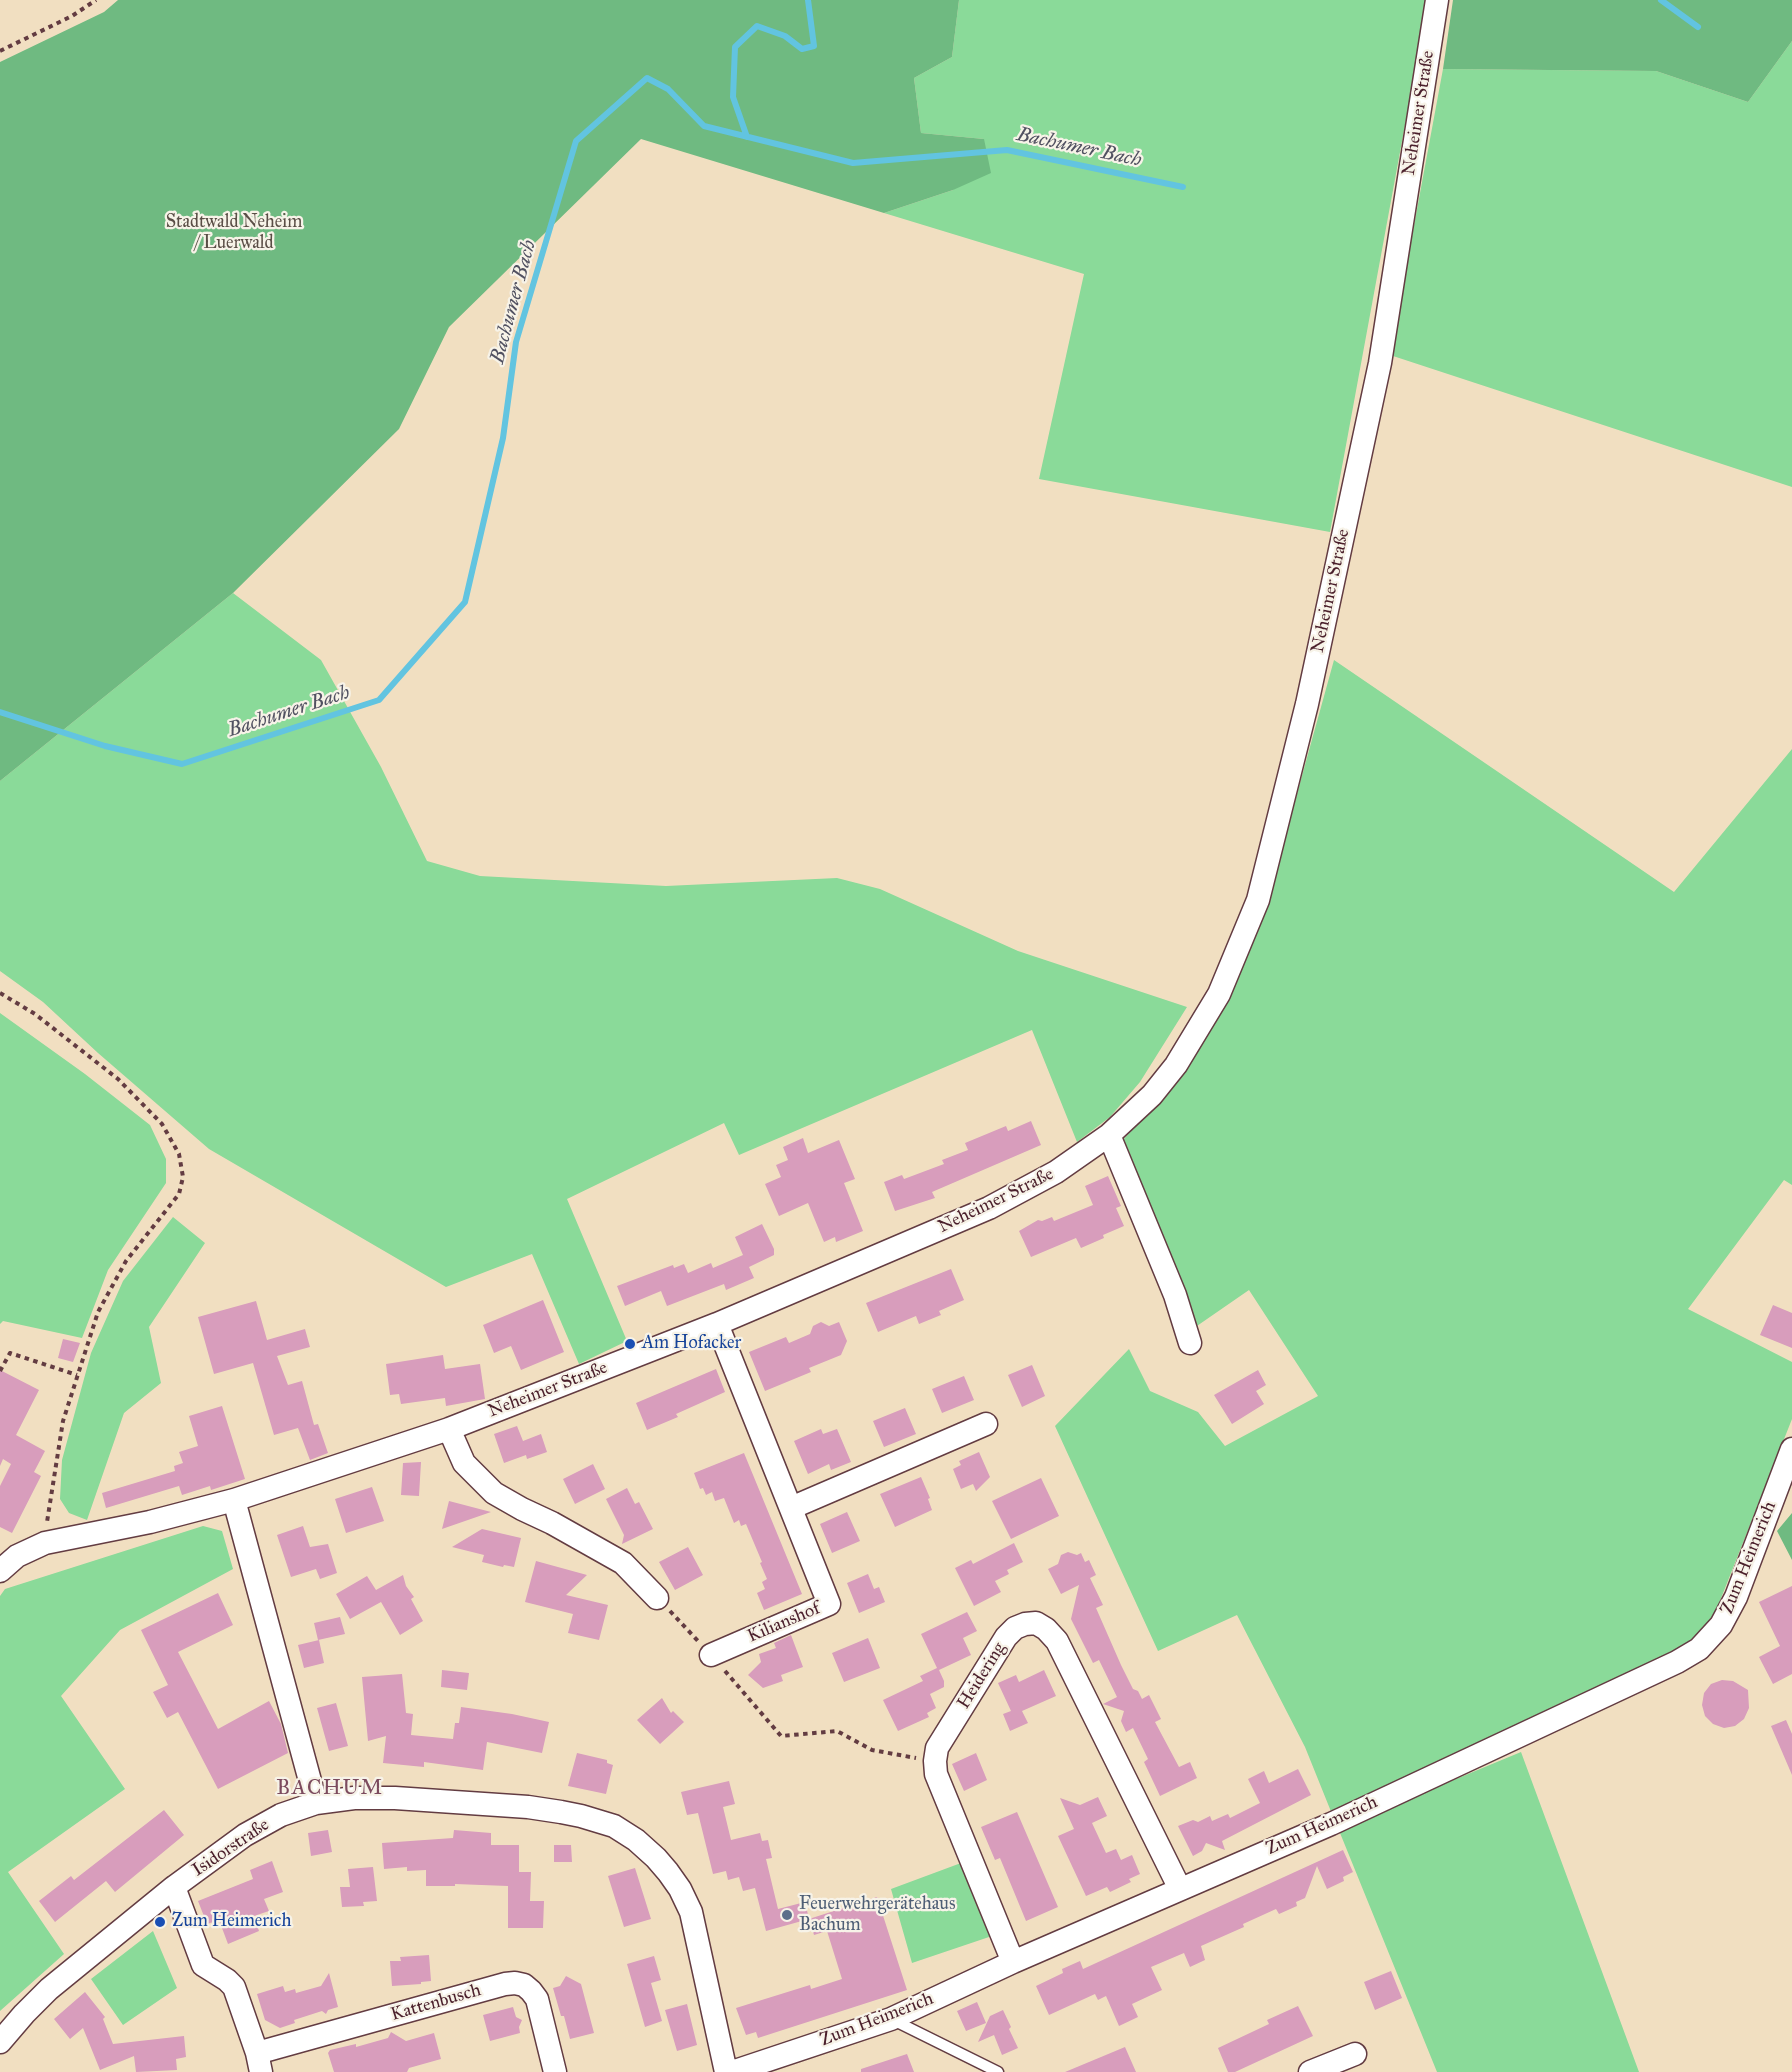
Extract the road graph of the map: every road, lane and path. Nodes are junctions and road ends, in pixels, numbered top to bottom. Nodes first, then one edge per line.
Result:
1 (96, 0) edge
2 (1437, 0) edge
3 (0, 51) edge
4 (0, 993) edge
5 (1108, 1135) junction
6 (717, 1324) junction
7 (1190, 1343) dead end
8 (0, 1371) edge
9 (77, 1376) junction
10 (986, 1424) dead end
11 (449, 1429) junction
12 (1792, 1449) edge
13 (234, 1500) junction
14 (791, 1508) junction
15 (45, 1543) junction
16 (2, 1565) edge
17 (657, 1598) joint
18 (711, 1655) junction
19 (935, 1761) junction
20 (316, 1803) junction
21 (174, 1887) junction
22 (1180, 1889) junction
23 (1013, 1962) junction
24 (891, 2019) junction
25 (0, 2042) edge
26 (1354, 2054) dead end
27 (259, 2062) edge
28 (555, 2072) edge
29 (726, 2072) edge
30 (732, 2072) edge
31 (998, 2072) edge
32 (1310, 2072) edge

1 - 3 path
2 - 5 street, Neheimer Straße
4 - 9 path
5 - 6 street, Neheimer Straße
5 - 7 street
6 - 11 street, Neheimer Straße
6 - 14 street, Kilianshof
8 - 9 path
9 - 15 path
10 - 14 street
11 - 13 street, Neheimer Straße
11 - 17 street
12 - 22 street, Zum Heimerich
13 - 15 street, Neheimer Straße
13 - 20 street
14 - 18 street, Kilianshof
15 - 16 street, Neheimer Straße
17 - 18 path
18 - 19 path
19 - 22 street, Heidering
19 - 23 street
20 - 21 street, Isidorstraße
20 - 29 street
21 - 25 street, Isidorstraße
21 - 27 street, Kattenbusch
22 - 23 street, Zum Heimerich
23 - 24 street, Zum Heimerich
24 - 30 street, Zum Heimerich
24 - 31 lane
26 - 32 street
27 - 28 street, Kattenbusch

